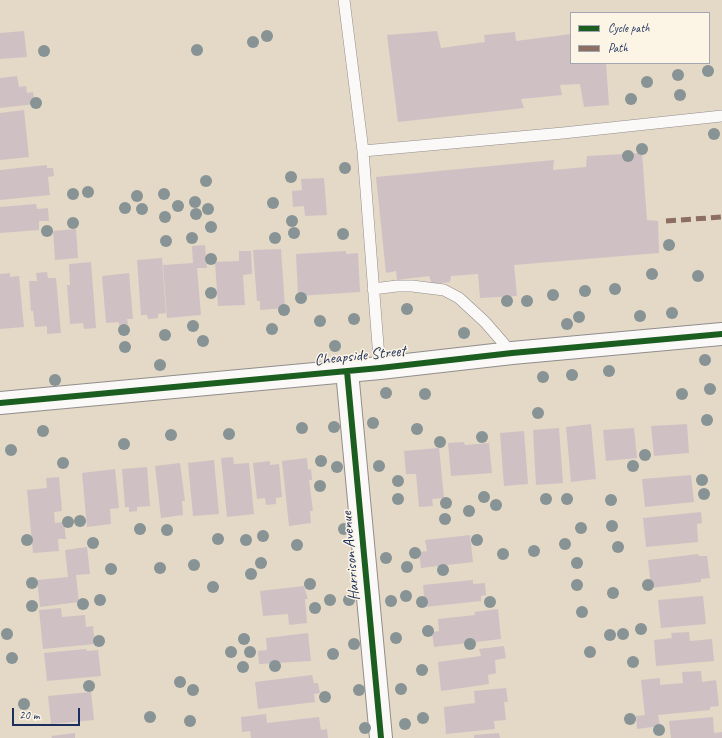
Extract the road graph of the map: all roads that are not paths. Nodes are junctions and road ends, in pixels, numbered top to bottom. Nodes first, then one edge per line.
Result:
1 (344, 0) edge
2 (722, 116) edge
3 (363, 151) junction
4 (373, 289) junction
5 (722, 334) edge
6 (512, 353) junction
7 (380, 368) junction
8 (347, 371) junction
9 (0, 403) edge
10 (382, 738) edge

1 - 3 lane
2 - 3 lane
3 - 4 lane
4 - 6 lane
4 - 7 lane
5 - 6 street, Cheapside Street
6 - 7 street, Cheapside Street
7 - 8 street, Cheapside Street
8 - 9 street, Cheapside Street
8 - 10 street, Harrison Avenue

